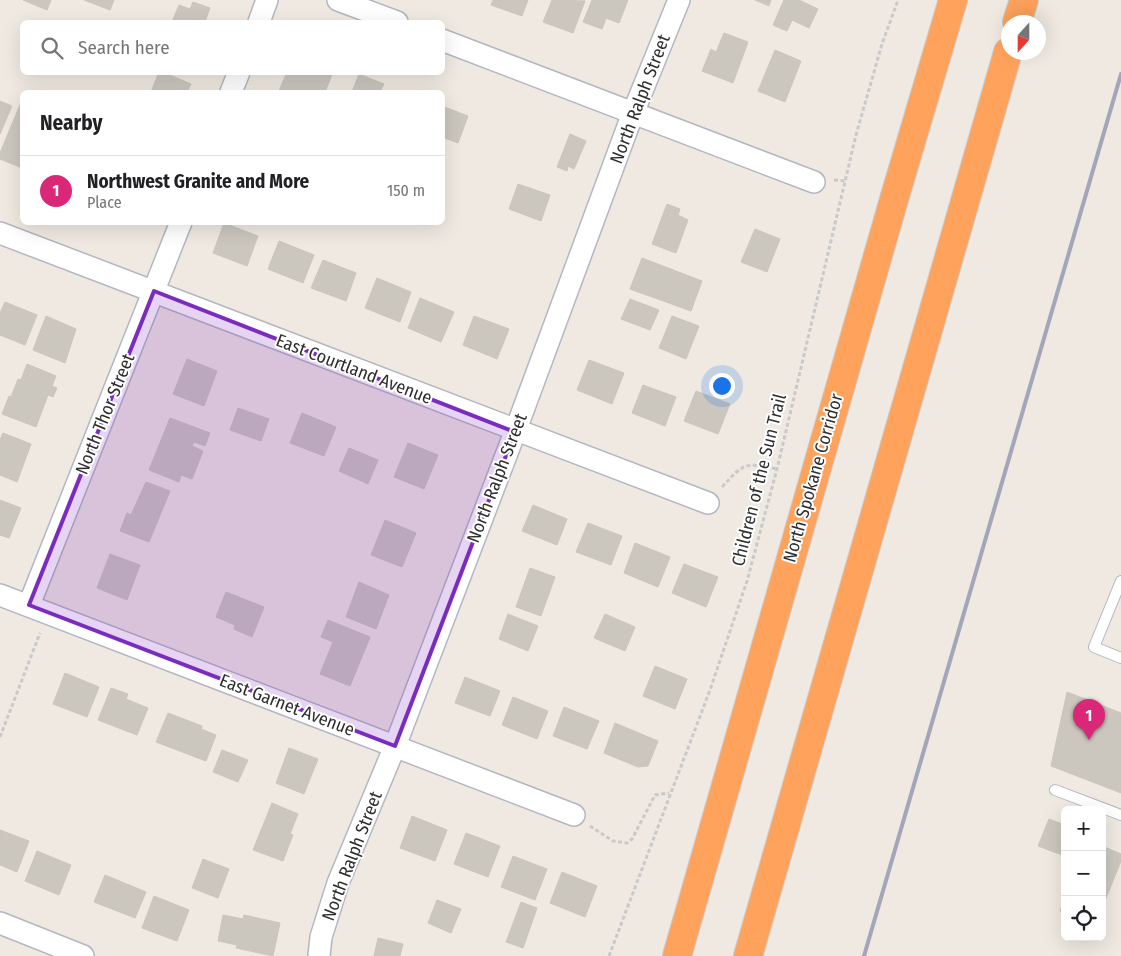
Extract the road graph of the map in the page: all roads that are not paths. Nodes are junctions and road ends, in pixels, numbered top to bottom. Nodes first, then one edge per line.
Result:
1 (267, 0) edge
2 (338, 0) edge
3 (679, 0) edge
4 (953, 0) edge
5 (1024, 0) edge
6 (1019, 15) edge
7 (260, 20) edge
8 (392, 20) edge
9 (445, 41) edge
10 (1006, 60) edge
11 (238, 75) edge
12 (232, 90) edge
13 (633, 112) junction
14 (814, 182) dead end
15 (180, 225) edge
16 (0, 233) edge
17 (154, 291) junction
18 (515, 432) junction
19 (708, 503) road end
20 (1121, 581) edge
21 (0, 595) edge
22 (1118, 595) edge
23 (38, 609) junction
24 (1121, 658) edge
25 (395, 746) junction
26 (1055, 790) dead end
27 (574, 815) road end
28 (1121, 815) edge
29 (0, 924) edge
30 (74, 954) edge
31 (319, 956) edge
32 (677, 956) edge
33 (748, 956) edge

1 - 7 street
2 - 8 street
3 - 13 street, North Ralph Street
4 - 32 highway, North Spokane Corridor
5 - 6 highway
9 - 13 street
10 - 33 highway
11 - 12 street
13 - 14 street
13 - 18 street, North Ralph Street
15 - 17 street, North Thor Street
16 - 17 street, East Courtland Avenue
17 - 18 street, East Courtland Avenue
17 - 23 street, North Thor Street
18 - 19 street, East Courtland Avenue
18 - 25 street, North Ralph Street
20 - 22 lane
21 - 23 street, East Garnet Avenue
22 - 24 lane
23 - 25 street, East Garnet Avenue
25 - 27 street, East Garnet Avenue
25 - 31 street, North Ralph Street
26 - 28 lane
29 - 30 street

